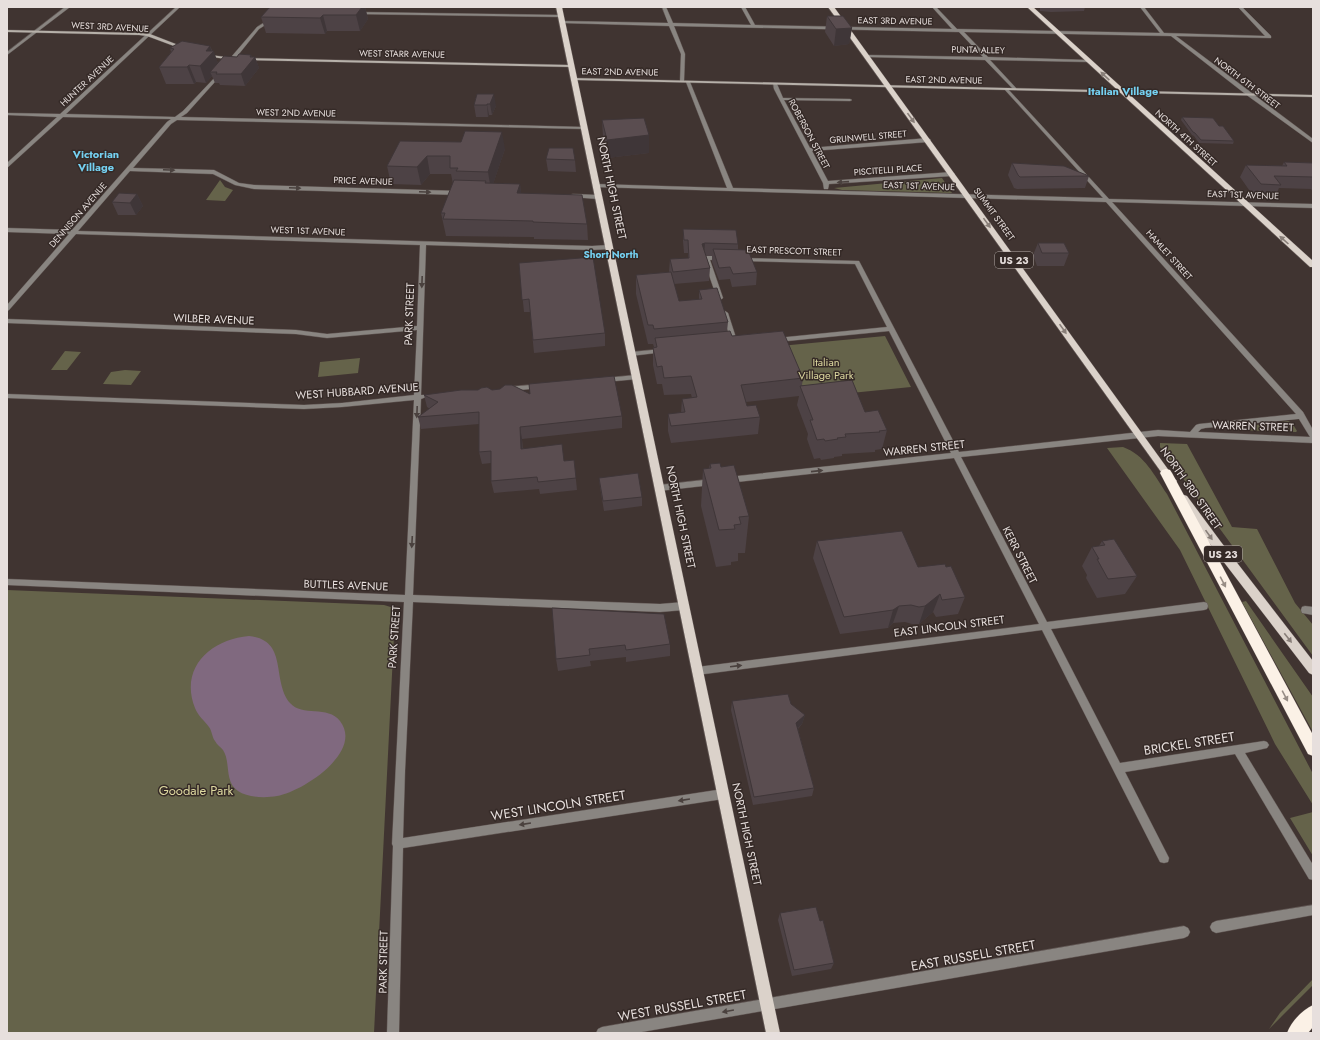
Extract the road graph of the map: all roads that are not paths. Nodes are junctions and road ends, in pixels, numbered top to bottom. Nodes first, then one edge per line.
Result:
1 (68, 7) edge
2 (178, 7) edge
3 (559, 7) edge
4 (664, 7) edge
5 (743, 7) edge
6 (831, 7) edge
7 (934, 7) edge
8 (1030, 7) edge
9 (1142, 7) edge
10 (1240, 7) edge
11 (352, 13) edge
12 (277, 18) edge
13 (562, 19) junction
14 (672, 25) junction
15 (754, 26) junction
16 (846, 28) junction
17 (7, 31) edge
18 (958, 31) junction
19 (36, 32) junction
20 (1058, 33) junction
21 (148, 35) junction
22 (1164, 35) junction
23 (1173, 36) junction
24 (188, 50) edge
25 (7, 54) edge
26 (202, 55) edge
27 (867, 56) junction
28 (985, 58) junction
29 (232, 59) junction
30 (1088, 61) junction
31 (571, 66) junction
32 (574, 79) junction
33 (682, 81) junction
34 (688, 82) junction
35 (775, 84) junction
36 (889, 86) junction
37 (1007, 89) junction
38 (1014, 89) junction
39 (1122, 92) junction
40 (1250, 95) junction
41 (1313, 96) edge
42 (782, 99) junction
43 (850, 100) dead end
44 (7, 114) edge
45 (62, 115) junction
46 (177, 118) junction
47 (584, 128) junction
48 (928, 140) junction
49 (1313, 141) edge
50 (809, 150) junction
51 (7, 166) edge
52 (130, 169) junction
53 (952, 174) junction
54 (826, 183) junction
55 (596, 186) junction
56 (731, 190) junction
57 (464, 193) edge
58 (826, 193) junction
59 (568, 196) edge
60 (598, 197) junction
61 (968, 197) junction
62 (1108, 201) junction
63 (1245, 204) junction
64 (1313, 206) edge
65 (7, 230) edge
66 (75, 232) junction
67 (423, 243) junction
68 (609, 247) junction
69 (857, 262) joint
70 (1313, 265) edge
71 (7, 309) edge
72 (7, 321) edge
73 (420, 328) junction
74 (892, 329) junction
75 (769, 341) edge
76 (728, 345) edge
77 (667, 350) edge
78 (631, 354) junction
79 (636, 377) junction
80 (594, 381) edge
81 (549, 385) edge
82 (496, 390) edge
83 (7, 396) edge
84 (428, 396) edge
85 (417, 397) junction
86 (1302, 416) junction
87 (1138, 435) junction
88 (1191, 435) junction
89 (1313, 436) edge
90 (1313, 440) edge
91 (957, 455) junction
92 (1166, 473) junction
93 (659, 488) junction
94 (7, 582) edge
95 (409, 598) junction
96 (684, 606) junction
97 (1204, 606) dead end
98 (1045, 626) junction
99 (1313, 670) edge
100 (697, 671) junction
101 (1264, 745) dead end
102 (1237, 749) junction
103 (1313, 749) edge
104 (1118, 768) junction
105 (723, 794) junction
106 (398, 844) junction
107 (1164, 858) dead end
108 (1313, 875) edge
109 (1313, 910) edge
110 (1216, 927) dead end
111 (1184, 932) dead end
112 (767, 1004) junction
113 (1313, 1014) edge
114 (393, 1033) edge
115 (602, 1033) edge
116 (773, 1033) edge
117 (1296, 1033) edge

1 - 19 street
2 - 21 street, HUNTER AVENUE
3 - 13 main road, NORTH HIGH STREET
4 - 14 street
5 - 15 street
6 - 16 main road, SUMMIT STREET / US 23
7 - 18 street
8 - 20 main road, NORTH 4TH STREET
9 - 22 street
10 - 23 street, EAST 3RD AVENUE
11 - 13 street
12 - 29 street, DENNISON AVENUE
13 - 14 street, EAST 3RD AVENUE
13 - 31 main road, NORTH HIGH STREET
14 - 15 street, EAST 3RD AVENUE
14 - 33 street
15 - 16 street, EAST 3RD AVENUE
16 - 18 street, EAST 3RD AVENUE
16 - 27 main road, SUMMIT STREET / US 23
17 - 19 street, WEST 3RD AVENUE
18 - 20 street, EAST 3RD AVENUE
18 - 28 street
19 - 21 street, WEST 3RD AVENUE
19 - 25 street
20 - 22 street, EAST 3RD AVENUE
20 - 30 main road, NORTH 4TH STREET
21 - 24 street, WEST 3RD AVENUE
21 - 45 street, HUNTER AVENUE
22 - 23 street, EAST 3RD AVENUE
23 - 40 street, NORTH 6TH STREET
26 - 29 street
27 - 28 street, PUNTA ALLEY
27 - 36 main road, SUMMIT STREET / US 23
28 - 30 street, PUNTA ALLEY
28 - 38 street
29 - 31 street, WEST STARR AVENUE
29 - 46 street, DENNISON AVENUE
39 -> 30 main road, NORTH 4TH STREET
31 - 32 main road, NORTH HIGH STREET
32 - 33 street, EAST 2ND AVENUE
32 - 47 main road, NORTH HIGH STREET
33 - 34 street, EAST 2ND AVENUE
34 - 35 street, EAST 2ND AVENUE
34 - 56 street
35 - 36 street, EAST 2ND AVENUE
35 - 42 street, ROBERSON STREET
36 - 37 street, EAST 2ND AVENUE
36 -> 48 main road, SUMMIT STREET / US 23
37 - 38 street, EAST 2ND AVENUE
37 - 62 street, HAMLET STREET
38 - 39 street, EAST 2ND AVENUE
39 - 40 street, EAST 2ND AVENUE
39 - 63 main road, NORTH 4TH STREET
40 - 41 street, EAST 2ND AVENUE
40 - 49 street, NORTH 6TH STREET
42 - 43 street
42 - 50 street, ROBERSON STREET
44 - 45 street, WEST 2ND AVENUE
45 - 46 street, WEST 2ND AVENUE
45 - 51 street, HUNTER AVENUE
46 - 47 street, WEST 2ND AVENUE
46 - 52 street, DENNISON AVENUE
47 - 55 main road, NORTH HIGH STREET
48 - 50 street, GRUNWELL STREET
48 - 53 main road, SUMMIT STREET / US 23
50 - 54 street, ROBERSON STREET
52 -> 57 street, PRICE AVENUE
52 - 66 street, DENNISON AVENUE
53 -> 54 street, PISCITELLI PLACE
53 - 61 main road, SUMMIT STREET / US 23
54 - 58 street, ROBERSON STREET
55 - 56 street, EAST 1ST AVENUE
55 - 60 main road, NORTH HIGH STREET
56 - 58 street, EAST 1ST AVENUE
58 - 61 street, EAST 1ST AVENUE
59 - 60 street
60 - 68 main road, NORTH HIGH STREET
61 - 62 street, EAST 1ST AVENUE
61 -> 87 main road, SUMMIT STREET / US 23
62 - 63 street, EAST 1ST AVENUE
62 - 86 street, HAMLET STREET
63 - 64 street, EAST 1ST AVENUE
70 -> 63 main road, NORTH 4TH STREET
65 - 66 street, WEST 1ST AVENUE
66 - 67 street, WEST 1ST AVENUE
66 - 71 street, DENNISON AVENUE
67 - 68 street, WEST 1ST AVENUE
67 -> 73 street, PARK STREET
68 - 78 main road, NORTH HIGH STREET
69 - 74 street, KERR STREET
69 - 76 street, EAST PRESCOTT STREET
72 - 73 street, WILBER AVENUE
73 - 85 street, PARK STREET
74 - 75 street
74 - 91 street, KERR STREET
77 - 78 street
78 - 79 main road, NORTH HIGH STREET
79 - 80 street
79 - 93 main road, NORTH HIGH STREET
81 - 82 street
83 - 85 street, WEST HUBBARD AVENUE
84 - 85 street, WEST HUBBARD AVENUE
85 -> 95 street, PARK STREET
86 - 88 street, WARREN STREET
86 - 89 street, HAMLET STREET
87 - 88 street, WARREN STREET
87 - 91 street, WARREN STREET
87 - 92 main road, NORTH 3RD STREET / US 23
88 - 90 street, WARREN STREET
93 -> 91 street, WARREN STREET
91 - 98 street, KERR STREET
92 -> 99 main road, NORTH 3RD STREET / US 23
92 -> 103 highway
93 - 96 main road, NORTH HIGH STREET
94 - 95 street, BUTTLES AVENUE
95 - 96 street, BUTTLES AVENUE
95 - 106 street, PARK STREET
96 - 100 main road, NORTH HIGH STREET
97 - 98 street, EAST LINCOLN STREET
100 -> 98 street, EAST LINCOLN STREET
98 - 104 street, KERR STREET
100 - 105 main road, NORTH HIGH STREET
101 - 102 street, BRICKEL STREET
102 - 104 street, BRICKEL STREET
102 - 108 street
104 - 107 street, KERR STREET
105 -> 106 street, WEST LINCOLN STREET
105 - 112 main road, NORTH HIGH STREET
106 - 114 street, PARK STREET
109 - 110 street
111 - 112 street, EAST RUSSELL STREET
112 -> 115 street, WEST RUSSELL STREET
112 - 116 main road, NORTH HIGH STREET
113 - 117 highway

